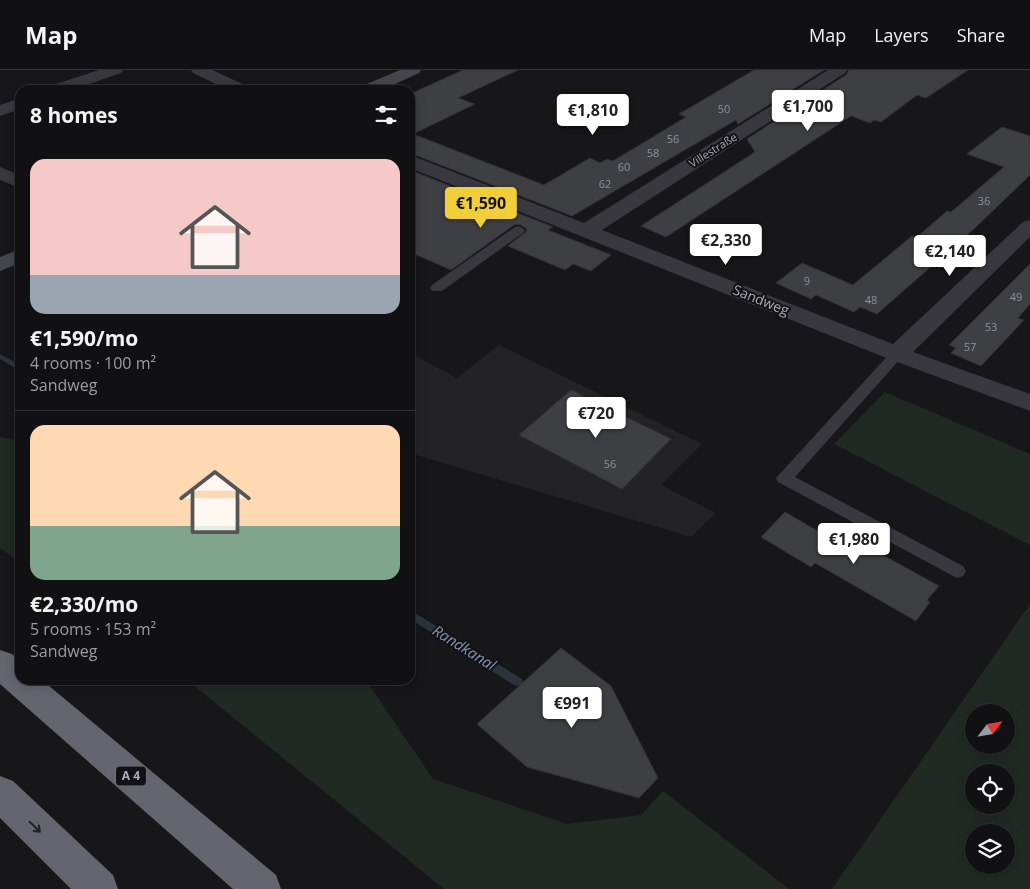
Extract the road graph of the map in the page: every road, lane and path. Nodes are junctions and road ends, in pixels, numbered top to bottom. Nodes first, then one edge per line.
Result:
1 (115, 70) edge
2 (199, 70) edge
3 (414, 70) edge
4 (839, 70) edge
5 (71, 85) edge
6 (230, 85) edge
7 (380, 85) edge
8 (15, 106) edge
9 (0, 111) edge
10 (415, 163) edge
11 (0, 173) edge
12 (15, 180) edge
13 (1030, 226) edge
14 (519, 230) dead end
15 (587, 230) junction
16 (15, 258) edge
17 (0, 265) edge
18 (437, 288) dead end
19 (897, 354) junction
20 (1030, 403) edge
21 (958, 571) dead end
22 (0, 664) edge
23 (15, 677) edge
24 (24, 685) edge
25 (0, 793) edge
26 (99, 889) edge
27 (262, 889) edge

1 - 5 street
2 - 6 street
3 - 7 main road
4 - 15 street, Villestraße
8 - 9 street
10 - 15 street, Sandweg
11 - 12 street
13 - 19 street
14 - 18 lane
15 - 19 street, Sandweg
16 - 17 main road
19 - 20 street, Sandweg
19 - 21 lane
22 - 23 highway, A 4
24 - 27 highway, A 4
25 -> 26 highway

